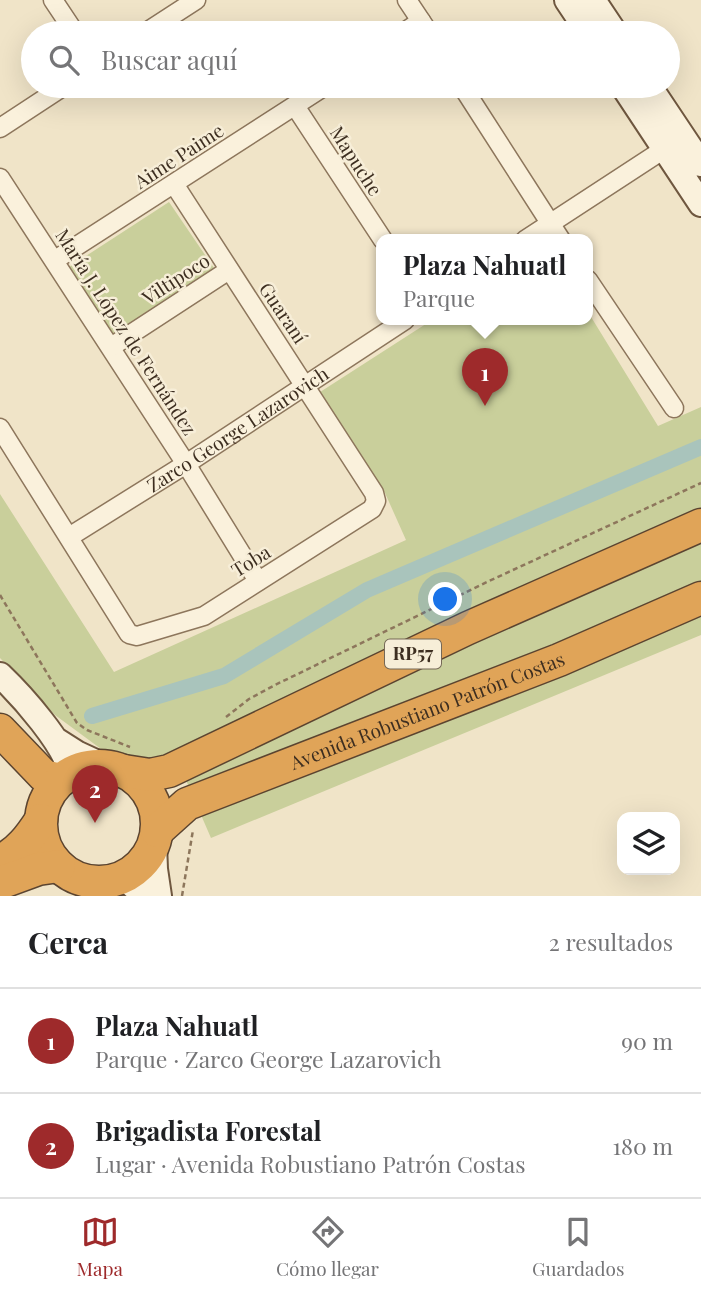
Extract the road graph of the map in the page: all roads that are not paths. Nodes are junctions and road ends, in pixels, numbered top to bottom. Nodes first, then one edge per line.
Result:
1 (53, 0) edge
2 (196, 0) edge
3 (407, 0) edge
4 (567, 0) edge
5 (593, 0) edge
6 (67, 21) edge
7 (164, 21) edge
8 (421, 21) edge
9 (581, 21) edge
10 (607, 21) edge
11 (46, 98) edge
12 (307, 98) edge
13 (470, 98) edge
14 (637, 98) edge
15 (657, 98) edge
16 (295, 106) junction
17 (0, 128) edge
18 (683, 137) edge
19 (701, 164) edge
20 (0, 178) edge
21 (174, 184) junction
22 (701, 204) edge
23 (550, 223) junction
24 (379, 234) edge
25 (534, 234) edge
26 (557, 234) edge
27 (55, 261) junction
28 (229, 270) junction
29 (593, 287) edge
30 (398, 325) edge
31 (111, 347) junction
32 (306, 386) junction
33 (674, 408) dead end
34 (0, 428) edge
35 (186, 464) junction
36 (376, 501) joint
37 (701, 524) edge
38 (69, 537) junction
39 (258, 581) junction
40 (701, 598) edge
41 (0, 675) edge
42 (0, 730) edge
43 (54, 738) junction
44 (120, 761) junction
45 (66, 777) junction
46 (41, 820) junction
47 (155, 837) junction
48 (0, 861) edge
49 (59, 866) junction
50 (0, 883) edge
51 (122, 887) edge
52 (159, 896) edge

1 - 6 street
2 - 7 street
3 - 8 street
4 - 9 street
5 - 10 street
11 - 17 street
12 - 16 street, Aime Paime
13 - 23 street
14 - 18 street
15 - 18 street
16 - 21 street, Aime Paime
16 - 24 street, Mapuche
18 - 19 street
18 - 22 street
18 - 23 street
20 - 27 street, María J. López de Fernández
21 - 27 street, Aime Paime
21 - 28 street, Guaraní
23 - 25 street
23 - 26 street
27 - 31 street, María J. López de Fernández
28 - 31 street, Viltipoco
28 - 32 street, Guaraní
29 - 33 street
30 - 32 street, Zarco George Lazarovich
31 - 35 street, María J. López de Fernández
32 - 35 street, Zarco George Lazarovich
32 - 36 street, Guaraní
34 - 38 street
35 - 38 street, Zarco George Lazarovich
35 - 39 street, María J. López de Fernández
36 - 39 street, Toba
37 - 44 highway, RP57
38 - 39 street, Toba
40 - 47 highway, Avenida Robustiano Patrón Costas
41 - 43 street
42 - 45 highway
43 - 44 street
43 - 45 street
44 - 45 highway, RP57
44 - 47 highway
45 - 46 highway
46 - 48 highway
46 - 49 highway
47 - 51 highway
47 - 52 street
49 - 50 highway
49 - 51 highway

